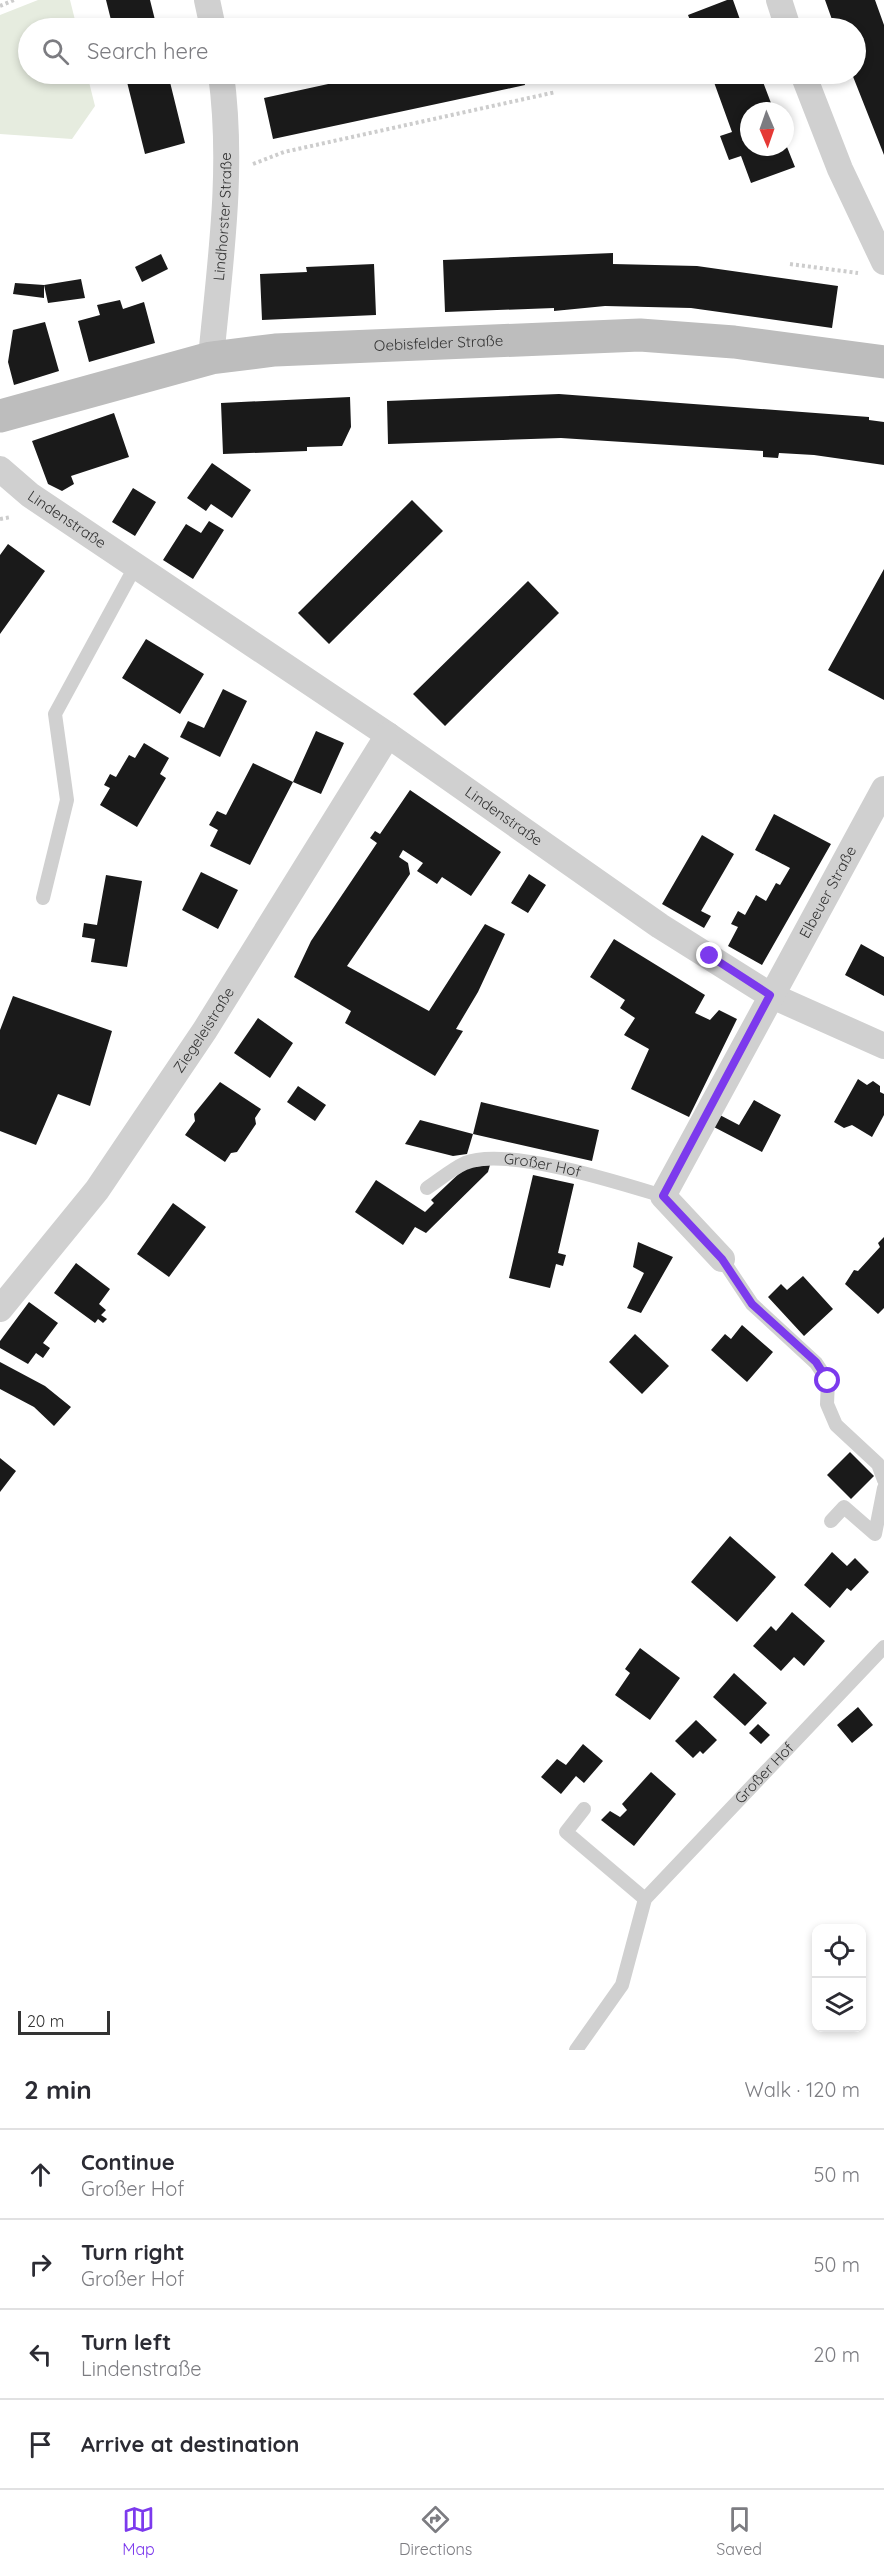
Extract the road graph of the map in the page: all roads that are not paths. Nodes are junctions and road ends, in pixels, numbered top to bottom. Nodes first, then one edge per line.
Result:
1 (207, 0) edge
2 (779, 0) edge
3 (211, 18) edge
4 (785, 18) edge
5 (222, 84) edge
6 (808, 84) edge
7 (884, 262) edge
8 (211, 358) junction
9 (884, 362) edge
10 (0, 416) edge
11 (0, 470) edge
12 (136, 566) junction
13 (387, 735) junction
14 (884, 789) edge
15 (43, 898) dead end
16 (770, 995) junction
17 (884, 1046) edge
18 (427, 1188) dead end
19 (663, 1196) junction
20 (722, 1259) joint
21 (0, 1309) edge
22 (884, 1480) edge
23 (884, 1488) edge
24 (831, 1521) dead end
25 (884, 1647) edge
26 (584, 1809) dead end
27 (645, 1899) junction
28 (576, 2050) edge

1 - 3 street
2 - 4 street
5 - 8 street, Lindhorster Straße
6 - 7 street
8 - 9 street, Oebisfelder Straße
8 - 10 street, Oebisfelder Straße
11 - 12 street, Lindenstraße
12 - 13 street, Lindenstraße
12 - 15 lane
13 - 16 street, Lindenstraße
13 - 21 street, Ziegeleistraße
14 - 16 street, Elbeuer Straße
16 - 17 street, Lindenstraße
16 - 19 street
18 - 19 lane, Großer Hof
19 - 20 street, Großer Hof
20 - 22 lane, Großer Hof
23 - 24 lane
25 - 27 lane, Großer Hof
26 - 27 lane
27 - 28 lane, Großer Hof

